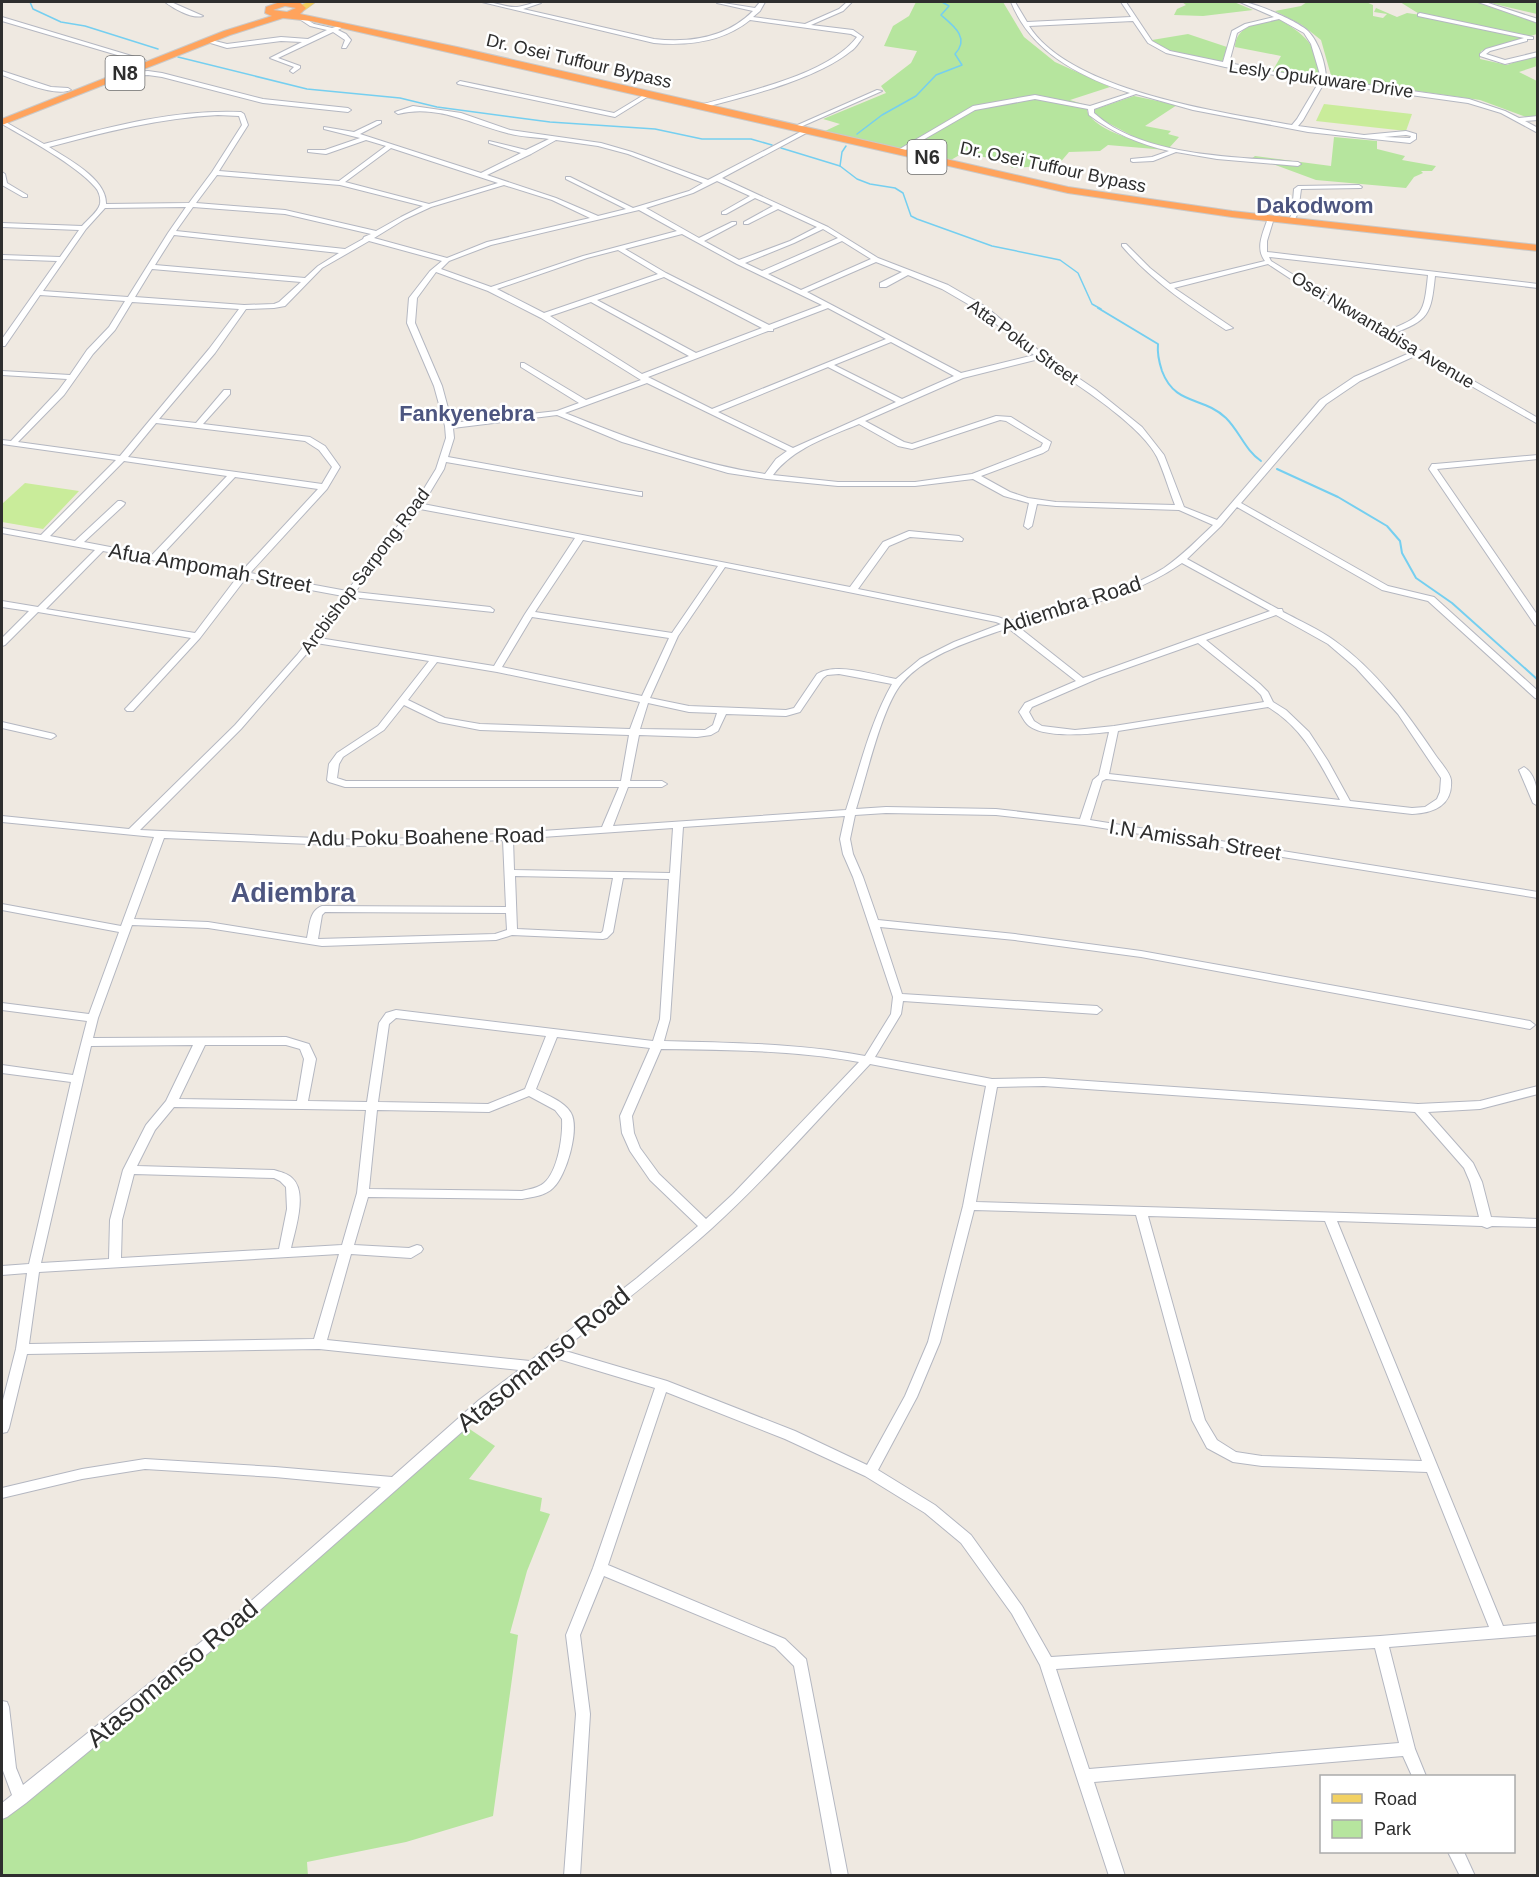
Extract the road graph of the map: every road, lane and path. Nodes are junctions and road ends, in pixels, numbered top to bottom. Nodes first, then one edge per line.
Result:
1 (168, 2) edge
2 (286, 2) edge
3 (312, 2) edge
4 (485, 2) edge
5 (539, 2) edge
6 (719, 2) edge
7 (763, 2) edge
8 (850, 2) edge
9 (1013, 2) edge
10 (1124, 2) edge
11 (1243, 2) edge
12 (1481, 2) edge
13 (265, 5) edge
14 (1496, 7) junction
15 (517, 9) junction
16 (758, 10) junction
17 (302, 12) junction
18 (1538, 14) edge
19 (284, 15) junction
20 (1420, 15) dead end
21 (200, 16) dead end
22 (1280, 17) junction
23 (750, 18) junction
24 (2, 19) edge
25 (1134, 19) junction
26 (263, 20) junction
27 (321, 20) junction
28 (1538, 21) edge
29 (248, 23) junction
30 (1027, 24) junction
31 (343, 25) junction
32 (805, 26) junction
33 (333, 30) junction
34 (1531, 37) edge
35 (207, 41) junction
36 (310, 41) junction
37 (1538, 46) edge
38 (344, 47) dead end
39 (1538, 54) edge
40 (143, 61) junction
41 (1224, 65) junction
42 (293, 71) dead end
43 (2, 73) edge
44 (120, 75) junction
45 (1322, 80) junction
46 (460, 83) dead end
47 (879, 91) dead end
48 (52, 92) junction
49 (1134, 93) junction
50 (649, 94) junction
51 (702, 106) junction
52 (1091, 108) junction
53 (348, 110) dead end
54 (398, 112) dead end
55 (2, 115) edge
56 (1538, 118) edge
57 (1520, 120) junction
58 (2, 122) edge
59 (379, 122) dead end
60 (796, 127) junction
61 (1293, 127) junction
62 (326, 128) dead end
63 (808, 130) junction
64 (1538, 131) edge
65 (355, 134) junction
66 (557, 137) junction
67 (1364, 137) junction
68 (365, 138) junction
69 (491, 142) dead end
70 (44, 146) junction
71 (390, 146) junction
72 (1177, 150) junction
73 (310, 151) dead end
74 (900, 151) junction
75 (529, 153) junction
76 (1133, 160) dead end
77 (1298, 164) dead end
78 (214, 173) junction
79 (2, 174) edge
80 (482, 176) junction
81 (568, 178) dead end
82 (719, 179) junction
83 (340, 183) junction
84 (504, 183) junction
85 (710, 183) junction
86 (3, 184) edge
87 (1359, 187) dead end
88 (756, 195) junction
89 (25, 196) dead end
90 (190, 205) junction
91 (103, 206) junction
92 (429, 206) junction
93 (778, 206) junction
94 (637, 209) junction
95 (724, 213) dead end
96 (597, 218) junction
97 (1271, 218) junction
98 (1292, 220) junction
99 (734, 223) dead end
100 (746, 223) dead end
101 (2, 225) edge
102 (822, 227) junction
103 (84, 228) junction
104 (682, 232) junction
105 (376, 233) junction
106 (171, 234) junction
107 (366, 238) junction
108 (844, 238) junction
109 (698, 240) junction
110 (1124, 245) dead end
111 (619, 248) junction
112 (1538, 248) edge
113 (343, 251) junction
114 (1263, 254) junction
115 (2, 257) edge
116 (62, 259) junction
117 (876, 259) junction
118 (447, 261) junction
119 (1269, 262) junction
120 (739, 263) junction
121 (150, 267) junction
122 (435, 269) junction
123 (908, 272) junction
124 (1432, 273) junction
125 (664, 274) junction
126 (762, 274) junction
127 (306, 280) junction
128 (883, 285) dead end
129 (1538, 286) edge
130 (1168, 287) junction
131 (491, 289) junction
132 (802, 292) junction
133 (37, 293) junction
134 (131, 298) junction
135 (592, 300) junction
136 (828, 305) junction
137 (244, 307) junction
138 (544, 316) junction
139 (1229, 328) dead end
140 (770, 329) junction
141 (1388, 333) junction
142 (892, 339) junction
143 (2, 344) edge
144 (1418, 352) junction
145 (695, 356) junction
146 (1040, 356) junction
147 (524, 365) dead end
148 (829, 365) junction
149 (2, 373) edge
150 (960, 376) junction
151 (73, 377) junction
152 (644, 378) junction
153 (226, 392) dead end
154 (903, 402) junction
155 (585, 403) junction
156 (710, 412) junction
157 (558, 413) junction
158 (155, 421) junction
159 (859, 421) junction
160 (1538, 422) edge
161 (449, 426) junction
162 (197, 427) junction
163 (2, 442) edge
164 (12, 444) junction
165 (794, 451) junction
166 (1538, 457) edge
167 (122, 459) junction
168 (445, 459) junction
169 (232, 475) junction
170 (974, 476) junction
171 (767, 477) junction
172 (324, 487) junction
173 (639, 494) dead end
174 (1034, 501) junction
175 (1234, 503) junction
176 (122, 504) dead end
177 (418, 506) junction
178 (1180, 508) junction
179 (1218, 524) junction
180 (1028, 526) dead end
181 (2, 530) edge
182 (43, 538) junction
183 (580, 538) junction
184 (959, 539) dead end
185 (77, 544) junction
186 (101, 548) junction
187 (154, 558) junction
188 (1182, 559) junction
189 (723, 564) junction
190 (244, 574) junction
191 (853, 590) junction
192 (349, 594) junction
193 (2, 604) edge
194 (38, 610) junction
195 (490, 610) dead end
196 (1279, 612) junction
197 (529, 614) junction
198 (1538, 623) edge
199 (1009, 624) junction
200 (197, 636) junction
201 (674, 636) junction
202 (1199, 639) junction
203 (314, 640) junction
204 (2, 643) edge
205 (434, 660) junction
206 (497, 669) junction
207 (898, 682) junction
208 (1082, 682) junction
209 (1538, 696) edge
210 (645, 700) junction
211 (403, 701) junction
212 (1269, 704) junction
213 (130, 709) dead end
214 (732, 711) junction
215 (2, 725) edge
216 (1114, 729) junction
217 (634, 732) junction
218 (51, 736) dead end
219 (1524, 770) dead end
220 (1104, 776) junction
221 (625, 783) junction
222 (662, 784) dead end
223 (1538, 803) edge
224 (1347, 804) junction
225 (850, 814) junction
226 (2, 819) edge
227 (1084, 822) junction
228 (678, 826) junction
229 (606, 830) junction
230 (133, 831) junction
231 (160, 835) junction
232 (508, 836) junction
233 (510, 873) junction
234 (619, 875) junction
235 (675, 876) junction
236 (1538, 895) edge
237 (2, 907) edge
238 (511, 910) junction
239 (874, 923) junction
240 (128, 926) junction
241 (512, 932) junction
242 (312, 942) junction
243 (898, 997) junction
244 (2, 1006) edge
245 (1097, 1010) dead end
246 (93, 1018) junction
247 (1530, 1025) dead end
248 (552, 1032) junction
249 (201, 1041) junction
250 (87, 1042) junction
251 (657, 1045) junction
252 (867, 1061) junction
253 (2, 1069) edge
254 (77, 1079) junction
255 (992, 1083) junction
256 (1538, 1090) edge
257 (530, 1091) junction
258 (171, 1103) junction
259 (302, 1105) junction
260 (372, 1107) junction
261 (1418, 1108) junction
262 (129, 1170) junction
263 (363, 1193) junction
264 (969, 1206) junction
265 (1141, 1213) junction
266 (1330, 1218) junction
267 (1538, 1223) edge
268 (1487, 1224) junction
269 (706, 1226) junction
270 (348, 1249) junction
271 (417, 1249) dead end
272 (284, 1252) junction
273 (115, 1263) junction
274 (34, 1267) junction
275 (2, 1270) edge
276 (319, 1344) junction
277 (22, 1349) junction
278 (551, 1352) junction
279 (531, 1366) junction
280 (662, 1385) junction
281 (2, 1428) edge
282 (1431, 1467) junction
283 (870, 1472) junction
284 (394, 1483) junction
285 (2, 1493) edge
286 (600, 1568) junction
287 (1538, 1629) edge
288 (1498, 1632) junction
289 (1380, 1642) junction
290 (1047, 1663) junction
291 (2, 1707) edge
292 (1408, 1749) junction
293 (1419, 1775) edge
294 (1085, 1776) junction
295 (21, 1798) junction
296 (2, 1812) edge
297 (1457, 1853) edge
298 (572, 1875) edge
299 (840, 1875) edge
300 (1118, 1875) edge
301 (1468, 1875) edge

1 - 21 street
2 - 13 highway
2 - 17 highway
3 - 17 main road
4 - 15 street
5 - 15 street
6 - 16 street
7 - 16 street
8 - 32 street
9 - 30 street
10 - 25 street, Lesly Opukuware Drive
11 - 22 street
12 - 14 street
13 - 19 highway, N6
13 - 29 highway, N8
14 - 18 street
14 - 28 street
15 - 23 street
16 - 23 street
17 - 19 highway
17 - 26 highway
17 - 27 highway
17 - 33 street
19 - 26 highway, N8
19 - 27 highway, Dr. Osei Tuffour Bypass / N6
20 - 34 street
22 - 41 street
22 - 45 street
23 - 32 street
24 - 40 street
25 - 30 street
25 - 41 street, Lesly Opukuware Drive
26 - 29 highway, N8
27 - 31 highway, Dr. Osei Tuffour Bypass / N6
29 - 35 highway, N8
29 - 40 highway, N8
30 - 49 street
31 - 33 street
31 - 50 highway, Dr. Osei Tuffour Bypass / N6
32 - 51 street
33 - 36 street
33 - 38 street
34 - 37 street
34 - 39 street
35 - 36 street
35 - 44 highway, N8
36 - 42 street
40 - 48 highway, N8
41 - 45 street, Lesly Opukuware Drive
43 - 48 street
44 - 53 street
44 - 58 highway, N8
45 - 57 street, Lesly Opukuware Drive
45 - 61 street
46 - 50 street
47 - 60 street
48 - 55 highway, N8
49 - 52 street
49 - 61 street
50 - 51 highway, Dr. Osei Tuffour Bypass / N6
51 - 60 highway, Dr. Osei Tuffour Bypass / N6
52 - 72 street
52 - 74 street
54 - 66 street
56 - 57 street
57 - 64 street, Lesly Opukuware Drive
58 - 70 street
59 - 65 street
60 - 63 highway, Dr. Osei Tuffour Bypass / N6
61 - 67 street
62 - 65 street
63 - 74 highway, Dr. Osei Tuffour Bypass / N6
63 - 82 street, Arcbishop Sarpong Road
65 - 68 street
66 - 75 street
66 - 85 street
67 - 67 street
68 - 71 street
68 - 73 street
69 - 75 street
70 - 78 street
70 - 91 street
71 - 80 street
71 - 83 street
72 - 76 street
72 - 77 street
74 - 97 highway, Dr. Osei Tuffour Bypass / N6
75 - 80 street
78 - 83 street
78 - 90 street
79 - 86 street
80 - 84 street
81 - 94 street
82 - 85 street, Arcbishop Sarpong Road
82 - 88 street, Atta Poku Street
83 - 92 street
84 - 92 street
84 - 96 street
85 - 94 street, Arcbishop Sarpong Road
86 - 89 street
87 - 98 street
88 - 93 street, Atta Poku Street
88 - 95 street
90 - 91 street
90 - 105 street
90 - 106 street
91 - 103 street
92 - 105 street
93 - 100 street
93 - 102 street, Atta Poku Street
94 - 96 street, Arcbishop Sarpong Road
94 - 104 street
96 - 118 street, Arcbishop Sarpong Road
97 - 98 highway, Dr. Osei Tuffour Bypass / N6
97 - 114 street
98 - 112 highway, Dr. Osei Tuffour Bypass / N6
99 - 109 street
101 - 103 street
102 - 108 street, Atta Poku Street
102 - 120 street
103 - 116 street
104 - 109 street
104 - 111 street
105 - 107 street
106 - 113 street
106 - 121 street
107 - 113 street
107 - 118 street
108 - 117 street, Atta Poku Street
108 - 126 street
109 - 120 street
110 - 130 street
111 - 125 street
111 - 131 street
113 - 127 street
114 - 119 street, Osei Nkwantabisa Avenue
114 - 124 street
115 - 116 street
116 - 133 street
117 - 123 street, Atta Poku Street
117 - 132 street
118 - 122 street, Arcbishop Sarpong Road
119 - 130 street
119 - 141 street, Osei Nkwantabisa Avenue
120 - 126 street
121 - 127 street
121 - 134 street
122 - 131 street
122 - 161 street, Arcbishop Sarpong Road
123 - 128 street
123 - 146 street, Atta Poku Street
124 - 129 street
124 - 141 street
125 - 135 street
125 - 140 street
126 - 132 street
127 - 137 street
130 - 139 street
131 - 138 street
132 - 136 street
133 - 134 street
133 - 143 street
134 - 137 street
134 - 151 street
135 - 138 street
135 - 145 street
136 - 140 street
136 - 142 street
137 - 158 street
138 - 152 street
140 - 145 street
141 - 144 street, Osei Nkwantabisa Avenue
142 - 148 street
142 - 150 street
144 - 160 street, Osei Nkwantabisa Avenue
144 - 175 street, Adiembra Road
145 - 152 street
146 - 150 street
146 - 178 street, Atta Poku Street
147 - 155 street
148 - 154 street
148 - 156 street
149 - 151 street
150 - 154 street
151 - 164 street
152 - 155 street
152 - 156 street
153 - 162 street
154 - 159 street
155 - 157 street
156 - 165 street
157 - 161 street
157 - 171 street
158 - 162 street
158 - 167 street
159 - 165 street
159 - 170 street
161 - 168 street, Arcbishop Sarpong Road
162 - 172 street
163 - 164 street
164 - 167 street
165 - 171 street
166 - 198 street
167 - 169 street
167 - 182 street
168 - 173 street
168 - 177 street, Arcbishop Sarpong Road
169 - 172 street
169 - 187 street
170 - 171 street
170 - 174 street
172 - 190 street
174 - 178 street
174 - 180 street
175 - 179 street, Adiembra Road
175 - 209 street
176 - 185 street
177 - 183 street
177 - 192 street, Arcbishop Sarpong Road
178 - 179 street
179 - 188 street, Adiembra Road
181 - 182 street, Afua Ampomah Street
182 - 185 street, Afua Ampomah Street
183 - 189 street
183 - 197 street
184 - 191 street
185 - 186 street, Afua Ampomah Street
186 - 187 street, Afua Ampomah Street
186 - 194 street
187 - 190 street, Afua Ampomah Street
188 - 196 street
188 - 199 street, Adiembra Road
189 - 191 street
189 - 201 street
190 - 192 street, Afua Ampomah Street
190 - 200 street
191 - 199 street
192 - 195 street, Afua Ampomah Street
192 - 203 street, Arcbishop Sarpong Road
193 - 194 street
194 - 200 street
194 - 204 street
196 - 202 street
196 - 224 street
197 - 201 street
197 - 206 street
199 - 207 street, Adiembra Road
199 - 208 street
200 - 213 street
201 - 210 street
202 - 208 street
202 - 212 street
203 - 205 street
203 - 230 street, Arcbishop Sarpong Road
205 - 206 street
205 - 211 street
206 - 210 street
207 - 214 street
207 - 225 street, Adiembra Road
208 - 216 street
210 - 214 street
210 - 217 street
211 - 217 street
211 - 221 street
212 - 216 street
212 - 224 street
214 - 217 street
215 - 218 street
216 - 220 street
217 - 221 street
219 - 223 street
220 - 224 street
220 - 227 street
221 - 222 street
221 - 229 street
225 - 227 street, I.N Amissah Street
225 - 228 street, Adu Poku Boahene Road
225 - 239 street
226 - 230 street, Adu Poku Boahene Road
227 - 236 street, I.N Amissah Street
228 - 229 street, Adu Poku Boahene Road
228 - 235 street
229 - 232 street, Adu Poku Boahene Road
230 - 231 street, Adu Poku Boahene Road
231 - 232 street, Adu Poku Boahene Road
231 - 240 street
232 - 233 street
233 - 234 street
233 - 238 street
234 - 235 street
234 - 241 street
235 - 251 street
237 - 240 street
238 - 241 street
238 - 242 street
239 - 243 street
239 - 247 street
240 - 242 street
240 - 246 street
241 - 242 street
243 - 245 street
243 - 252 street, Atasomanso Road
244 - 246 street
246 - 250 street
248 - 251 street
248 - 257 street
248 - 260 street
249 - 250 street
249 - 258 street
249 - 259 street
250 - 254 street
251 - 252 street
251 - 269 street
252 - 255 street
252 - 269 street, Atasomanso Road
253 - 254 street
254 - 274 street
255 - 261 street
255 - 264 street
256 - 261 street
257 - 260 street
257 - 263 street
258 - 259 street
258 - 262 street
259 - 260 street
260 - 263 street
261 - 268 street
262 - 272 street
262 - 273 street
263 - 270 street
264 - 265 street
264 - 283 street
265 - 266 street
265 - 282 street
266 - 268 street
266 - 282 street
267 - 268 street
269 - 278 street, Atasomanso Road
270 - 271 street
270 - 272 street
270 - 276 street
272 - 273 street
273 - 274 street
274 - 275 street
274 - 277 street
276 - 277 street
276 - 279 street
277 - 281 street
278 - 279 street, Atasomanso Road
278 - 280 street
279 - 284 street, Atasomanso Road
280 - 283 street
280 - 286 street
282 - 288 street
283 - 290 street
284 - 285 street
284 - 295 street, Atasomanso Road
286 - 298 street
286 - 299 street
287 - 288 street
288 - 289 street
289 - 290 street
289 - 292 street
290 - 294 street
291 - 295 street
292 - 293 street
292 - 294 street
294 - 300 street
295 - 296 street, Atasomanso Road
297 - 301 street

